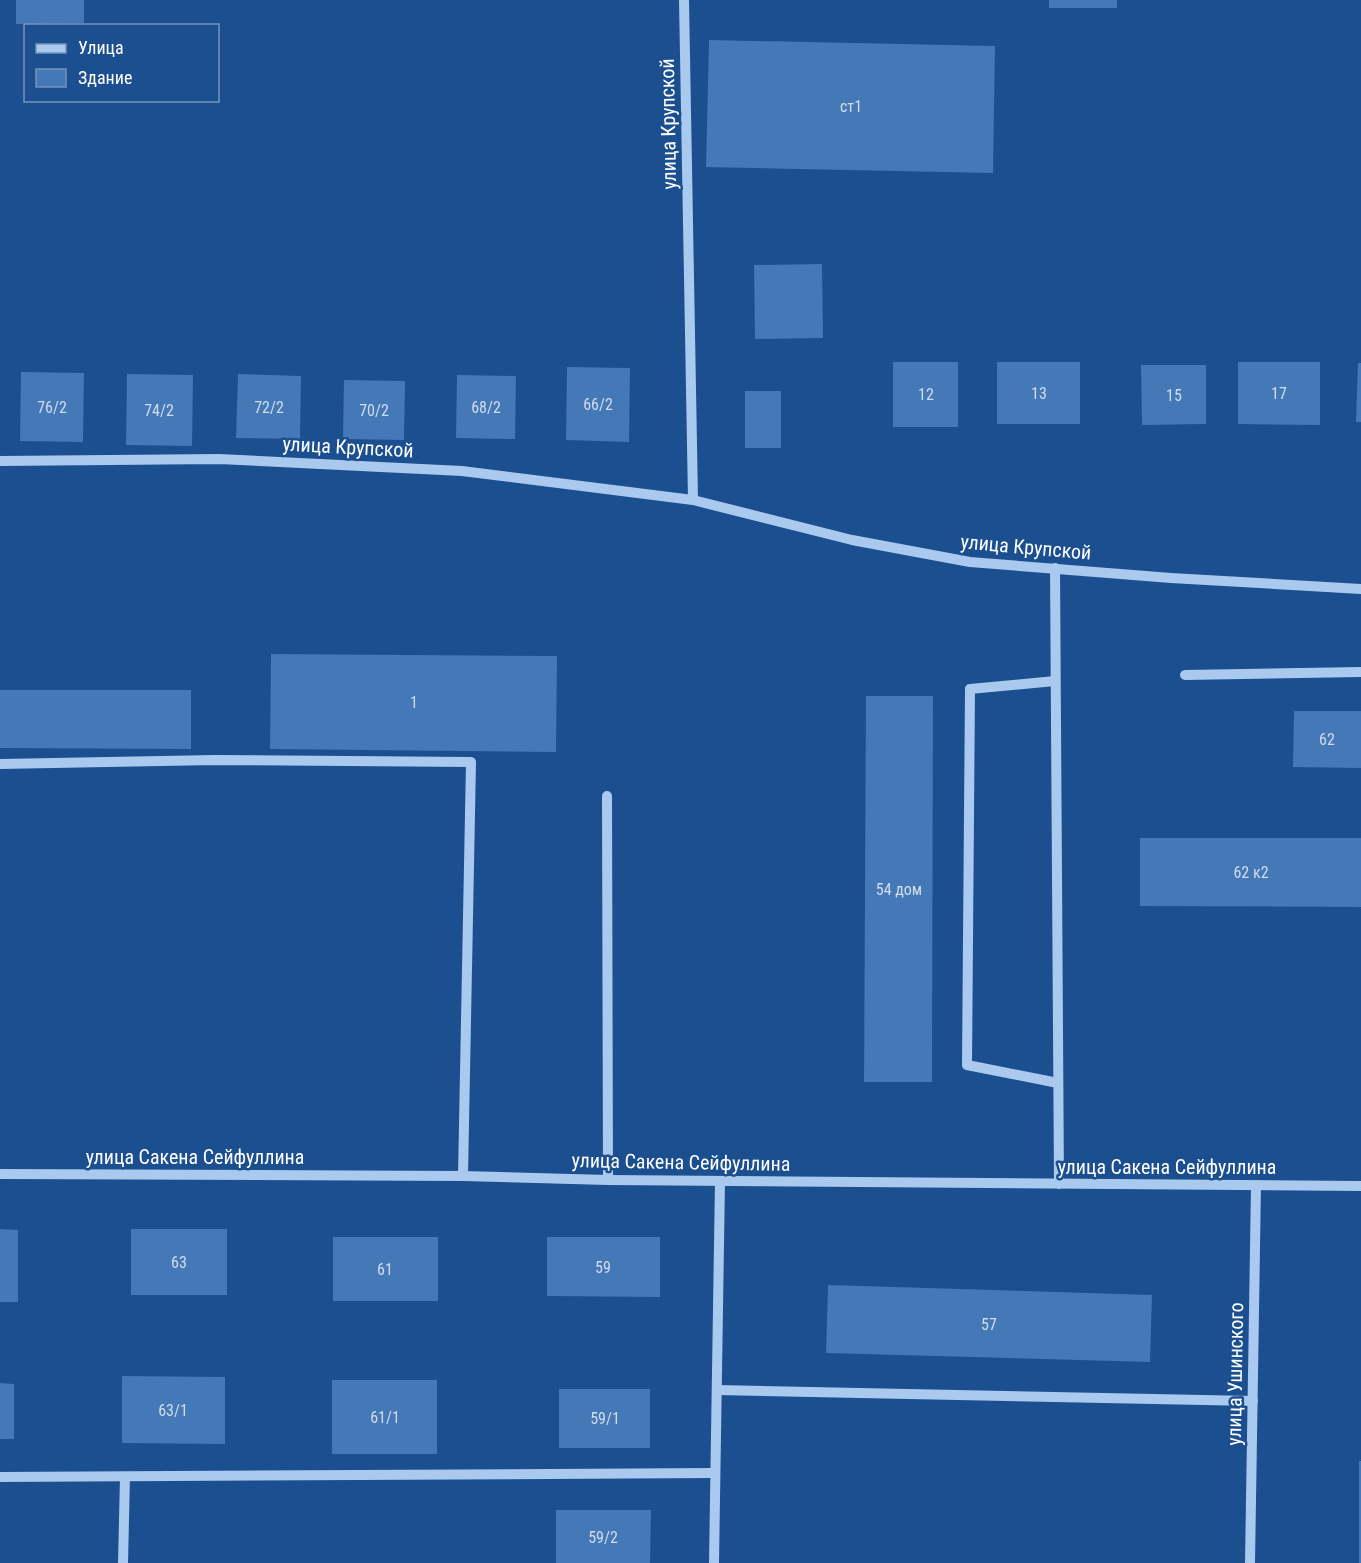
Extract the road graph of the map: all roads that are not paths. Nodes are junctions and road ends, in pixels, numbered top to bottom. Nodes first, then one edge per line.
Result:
1 (684, 0) edge
2 (0, 461) edge
3 (693, 500) junction
4 (1055, 568) junction
5 (1361, 589) edge
6 (1361, 672) edge
7 (1185, 675) dead end
8 (1055, 681) junction
9 (0, 764) edge
10 (607, 796) dead end
11 (1058, 1083) junction
12 (0, 1174) edge
13 (463, 1176) junction
14 (608, 1180) junction
15 (720, 1181) junction
16 (1059, 1184) junction
17 (1256, 1185) junction
18 (1361, 1186) edge
19 (717, 1390) junction
20 (1252, 1401) junction
21 (715, 1473) junction
22 (125, 1477) junction
23 (0, 1478) edge
24 (123, 1563) edge
25 (714, 1563) edge
26 (1250, 1563) edge

1 - 3 street, улица Крупской
2 - 3 street, улица Крупской
3 - 4 street, улица Крупской
4 - 5 street, улица Крупской
4 - 8 street
6 - 7 street
8 - 11 street
8 - 11 street
9 - 13 street
10 - 14 street
11 - 16 street
12 - 13 street, улица Сакена Сейфуллина
13 - 14 street, улица Сакена Сейфуллина
14 - 15 street, улица Сакена Сейфуллина
15 - 16 street, улица Сакена Сейфуллина
15 - 19 street
16 - 17 street, улица Сакена Сейфуллина
17 - 18 street, улица Сакена Сейфуллина
17 - 20 street, улица Ушинского
19 - 20 street
19 - 21 street
20 - 26 street, улица Ушинского
21 - 22 street
21 - 25 street
22 - 23 street
22 - 24 street

